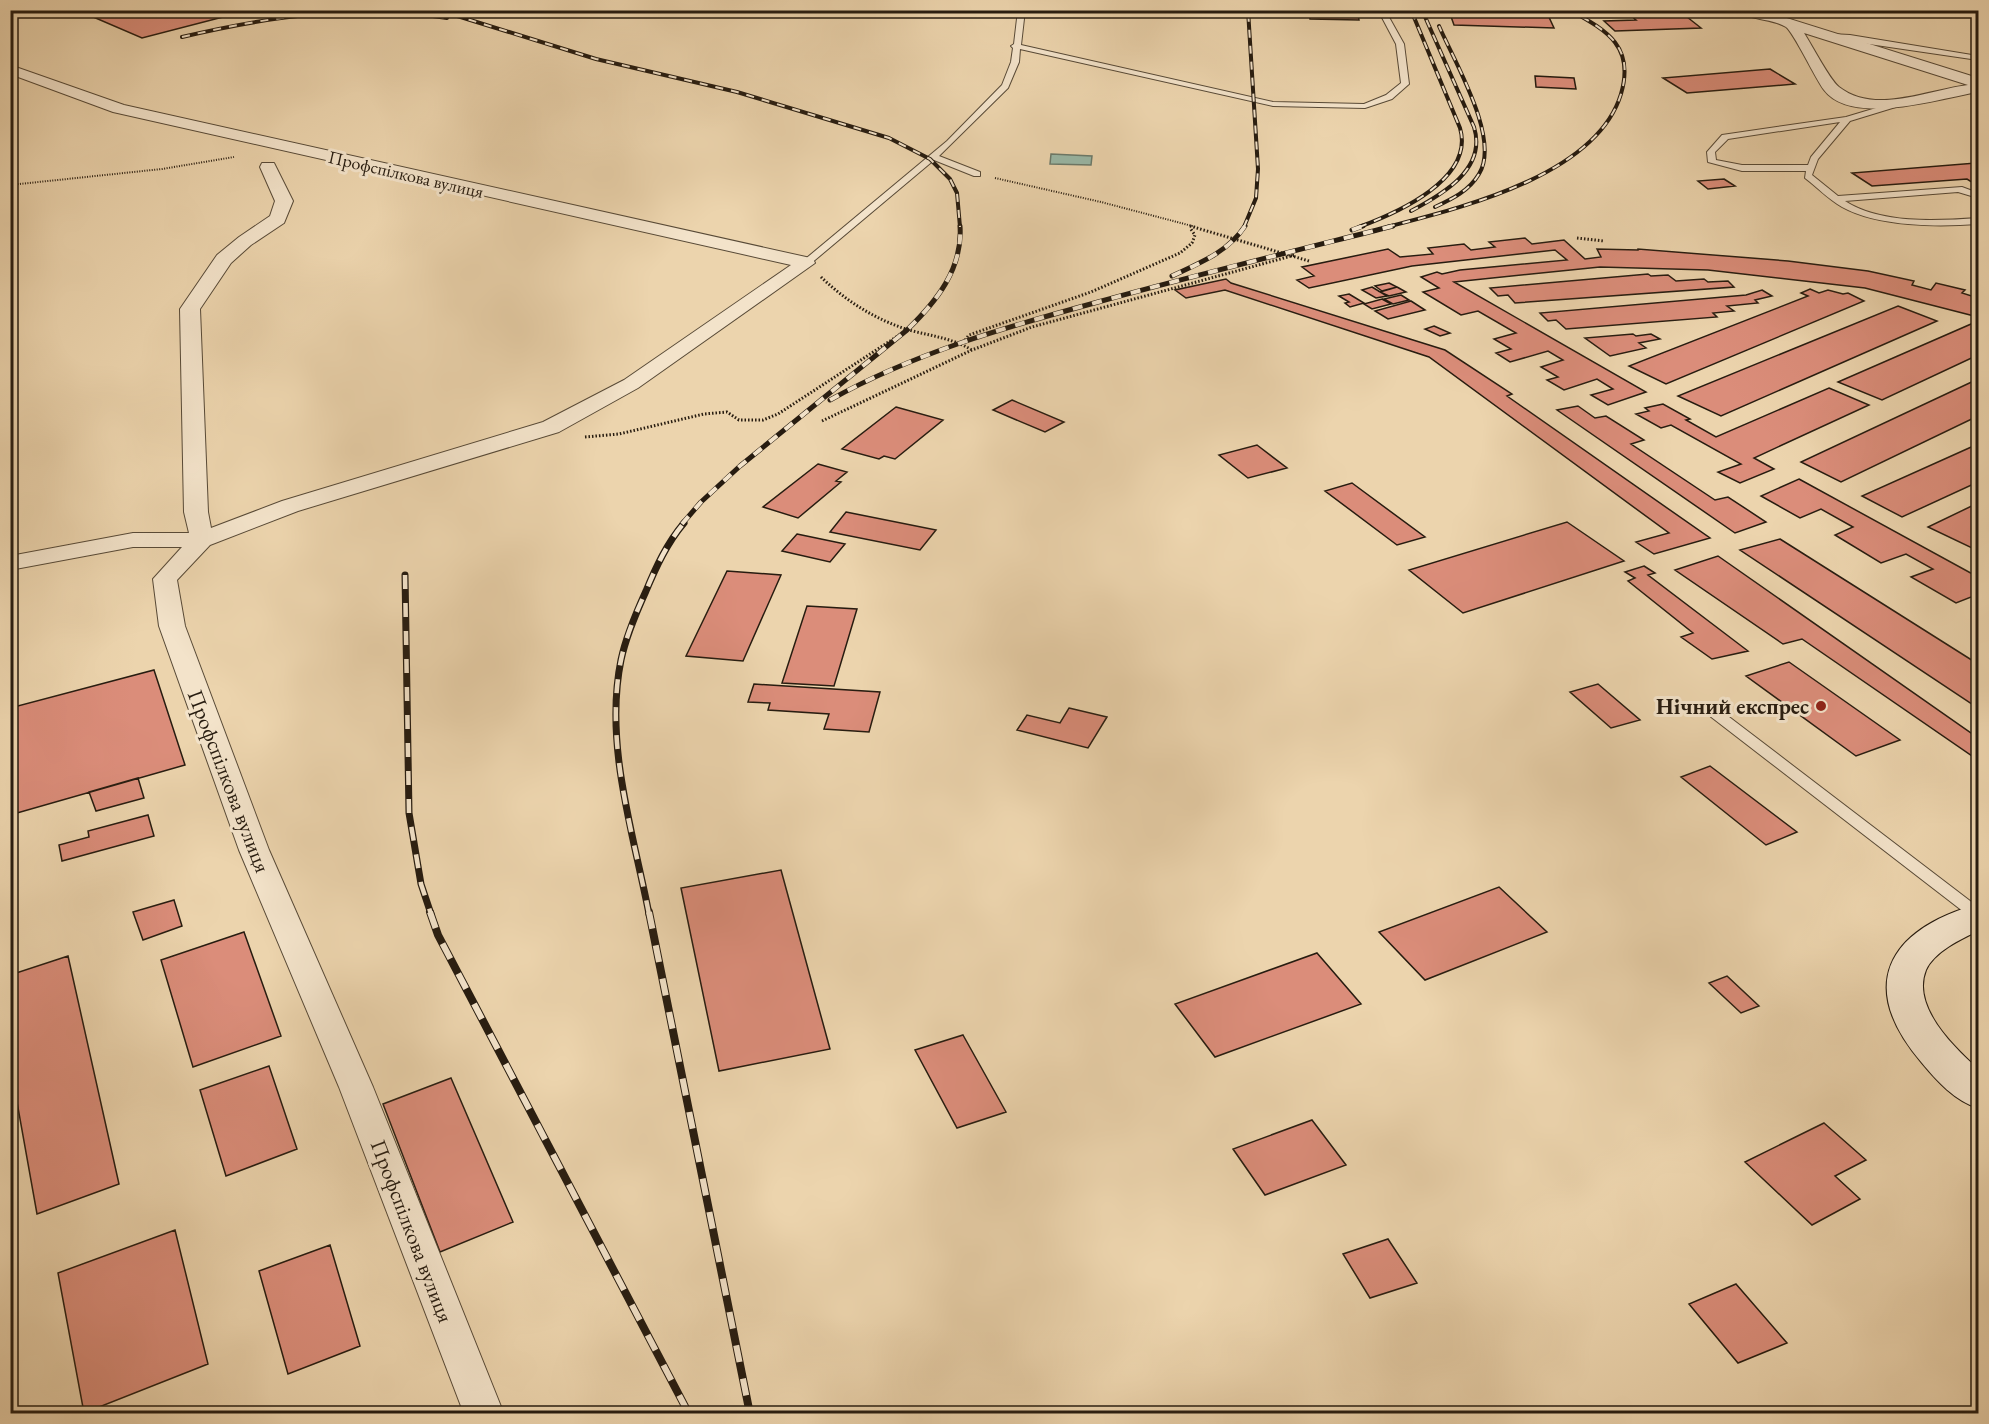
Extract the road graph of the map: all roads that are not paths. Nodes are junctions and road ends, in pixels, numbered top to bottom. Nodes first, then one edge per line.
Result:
1 (1022, 10) edge
2 (1381, 10) edge
3 (1745, 10) edge
4 (1793, 27) junction
5 (1823, 36) junction
6 (1015, 46) junction
7 (1978, 58) edge
8 (10, 69) edge
9 (1978, 83) edge
10 (1978, 88) edge
11 (1896, 104) junction
12 (1847, 119) junction
13 (933, 157) junction
14 (268, 167) dead end
15 (1810, 168) junction
16 (977, 174) road end
17 (1978, 196) edge
18 (1837, 199) junction
19 (1978, 221) edge
20 (806, 263) junction
21 (202, 540) junction
22 (10, 563) edge
23 (1711, 710) dead end
24 (1978, 916) edge
25 (1974, 1083) edge
26 (484, 1413) edge

1 - 6 lane
2 - 6 lane
3 - 4 street
4 - 5 street
4 - 11 street
5 - 7 lane
5 - 9 street
6 - 13 lane
8 - 20 street, Профспілкова вулиця
10 - 11 street
11 - 12 lane
12 - 15 lane
12 - 15 lane
13 - 16 lane
13 - 20 lane
14 - 21 street
15 - 18 lane
17 - 18 lane
18 - 19 lane
20 - 21 street
21 - 22 street
21 - 26 street, Профспілкова вулиця
23 - 24 lane
24 - 25 street

